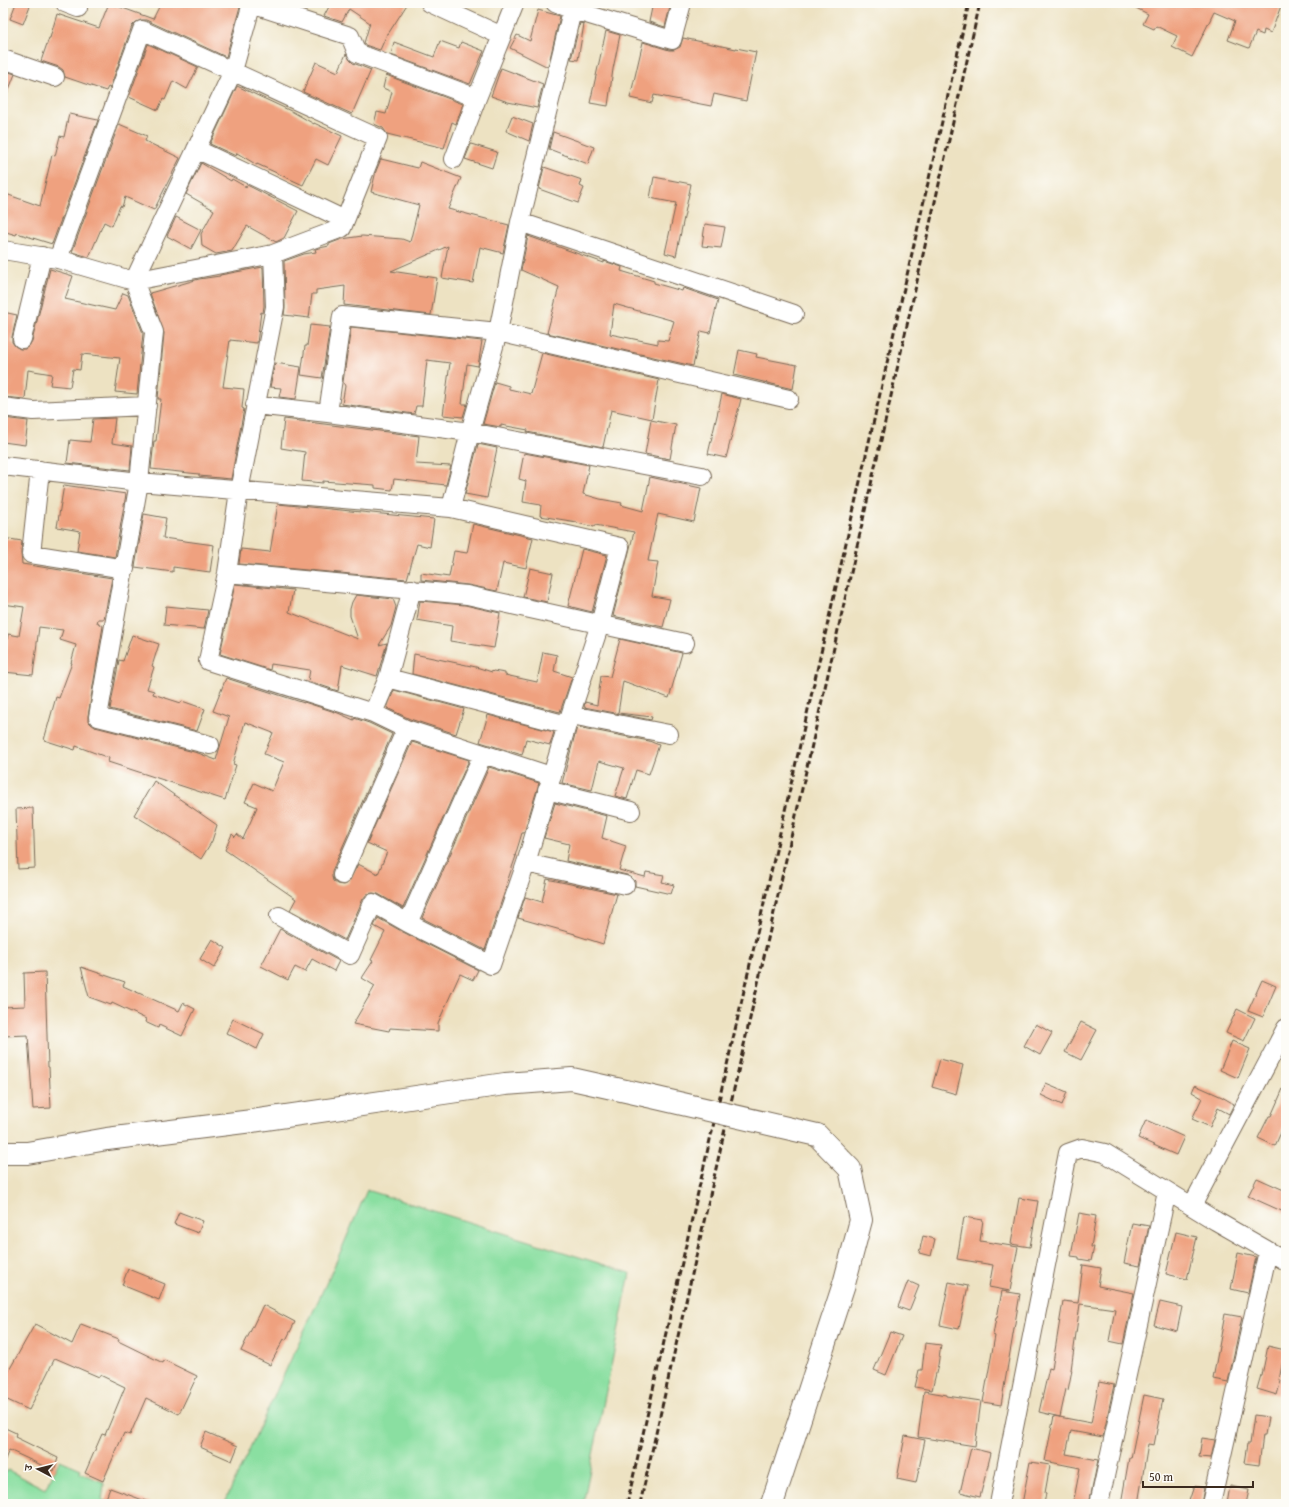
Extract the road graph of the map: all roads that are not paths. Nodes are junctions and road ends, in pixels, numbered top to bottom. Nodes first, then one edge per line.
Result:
1 (430, 3) edge
2 (515, 3) edge
3 (555, 3) edge
4 (682, 3) edge
5 (252, 4) edge
6 (573, 6) edge
7 (502, 36) junction
8 (3, 58) edge
9 (233, 71) junction
10 (55, 77) dead end
11 (477, 98) junction
12 (196, 148) junction
13 (454, 159) dead end
14 (345, 220) junction
15 (520, 222) junction
16 (3, 250) edge
17 (273, 254) junction
18 (50, 258) junction
19 (134, 281) junction
20 (794, 314) dead end
21 (498, 332) junction
22 (22, 339) dead end
23 (789, 399) dead end
24 (255, 405) junction
25 (147, 406) junction
26 (3, 407) edge
27 (328, 413) junction
28 (470, 432) junction
29 (3, 466) edge
30 (40, 470) junction
31 (702, 476) dead end
32 (139, 482) junction
33 (239, 491) junction
34 (451, 508) junction
35 (125, 569) junction
36 (227, 573) junction
37 (412, 589) junction
38 (600, 624) junction
39 (685, 643) dead end
40 (388, 678) junction
41 (373, 713) junction
42 (569, 720) junction
43 (406, 729) junction
44 (669, 734) dead end
45 (210, 745) dead end
46 (483, 754) junction
47 (549, 783) junction
48 (631, 810) dead end
49 (526, 863) junction
50 (342, 875) dead end
51 (625, 885) dead end
52 (279, 916) dead end
53 (408, 923) junction
54 (1286, 1028) edge
55 (3, 1153) edge
56 (1167, 1191) junction
57 (1192, 1206) junction
58 (1268, 1251) junction
59 (1286, 1262) edge
60 (772, 1504) edge
61 (998, 1504) edge
62 (1099, 1504) edge
63 (1211, 1504) edge

1 - 7 street
2 - 7 street
3 - 6 street
4 - 6 street
5 - 9 street
5 - 11 street
6 - 15 street
7 - 11 street
8 - 10 street
9 - 12 street
9 - 14 street
9 - 18 street
11 - 13 street
12 - 14 street
12 - 19 street
14 - 17 street
15 - 20 street
15 - 21 street
16 - 18 street
17 - 19 street
17 - 24 street
18 - 19 street
18 - 22 street
19 - 25 street
21 - 23 street
21 - 27 street
21 - 28 street
24 - 27 street
24 - 33 street
25 - 26 street
25 - 32 street
27 - 28 street
28 - 31 street
28 - 34 street
29 - 30 street
30 - 32 street
30 - 35 street
32 - 33 street
32 - 35 street
33 - 34 street
33 - 36 street
34 - 38 street
35 - 45 street
36 - 37 street
36 - 41 street
37 - 38 street
37 - 40 street
38 - 39 street
38 - 42 street
40 - 41 street
40 - 42 street
41 - 43 street
42 - 44 street
42 - 47 street
43 - 46 street
43 - 50 street
46 - 47 street
46 - 53 street
47 - 48 street
47 - 49 street
49 - 51 street
49 - 53 street
52 - 53 street
54 - 57 street
55 - 60 main road, bridge
56 - 57 street
56 - 61 street
56 - 62 street
57 - 58 street
58 - 59 street
58 - 63 street

